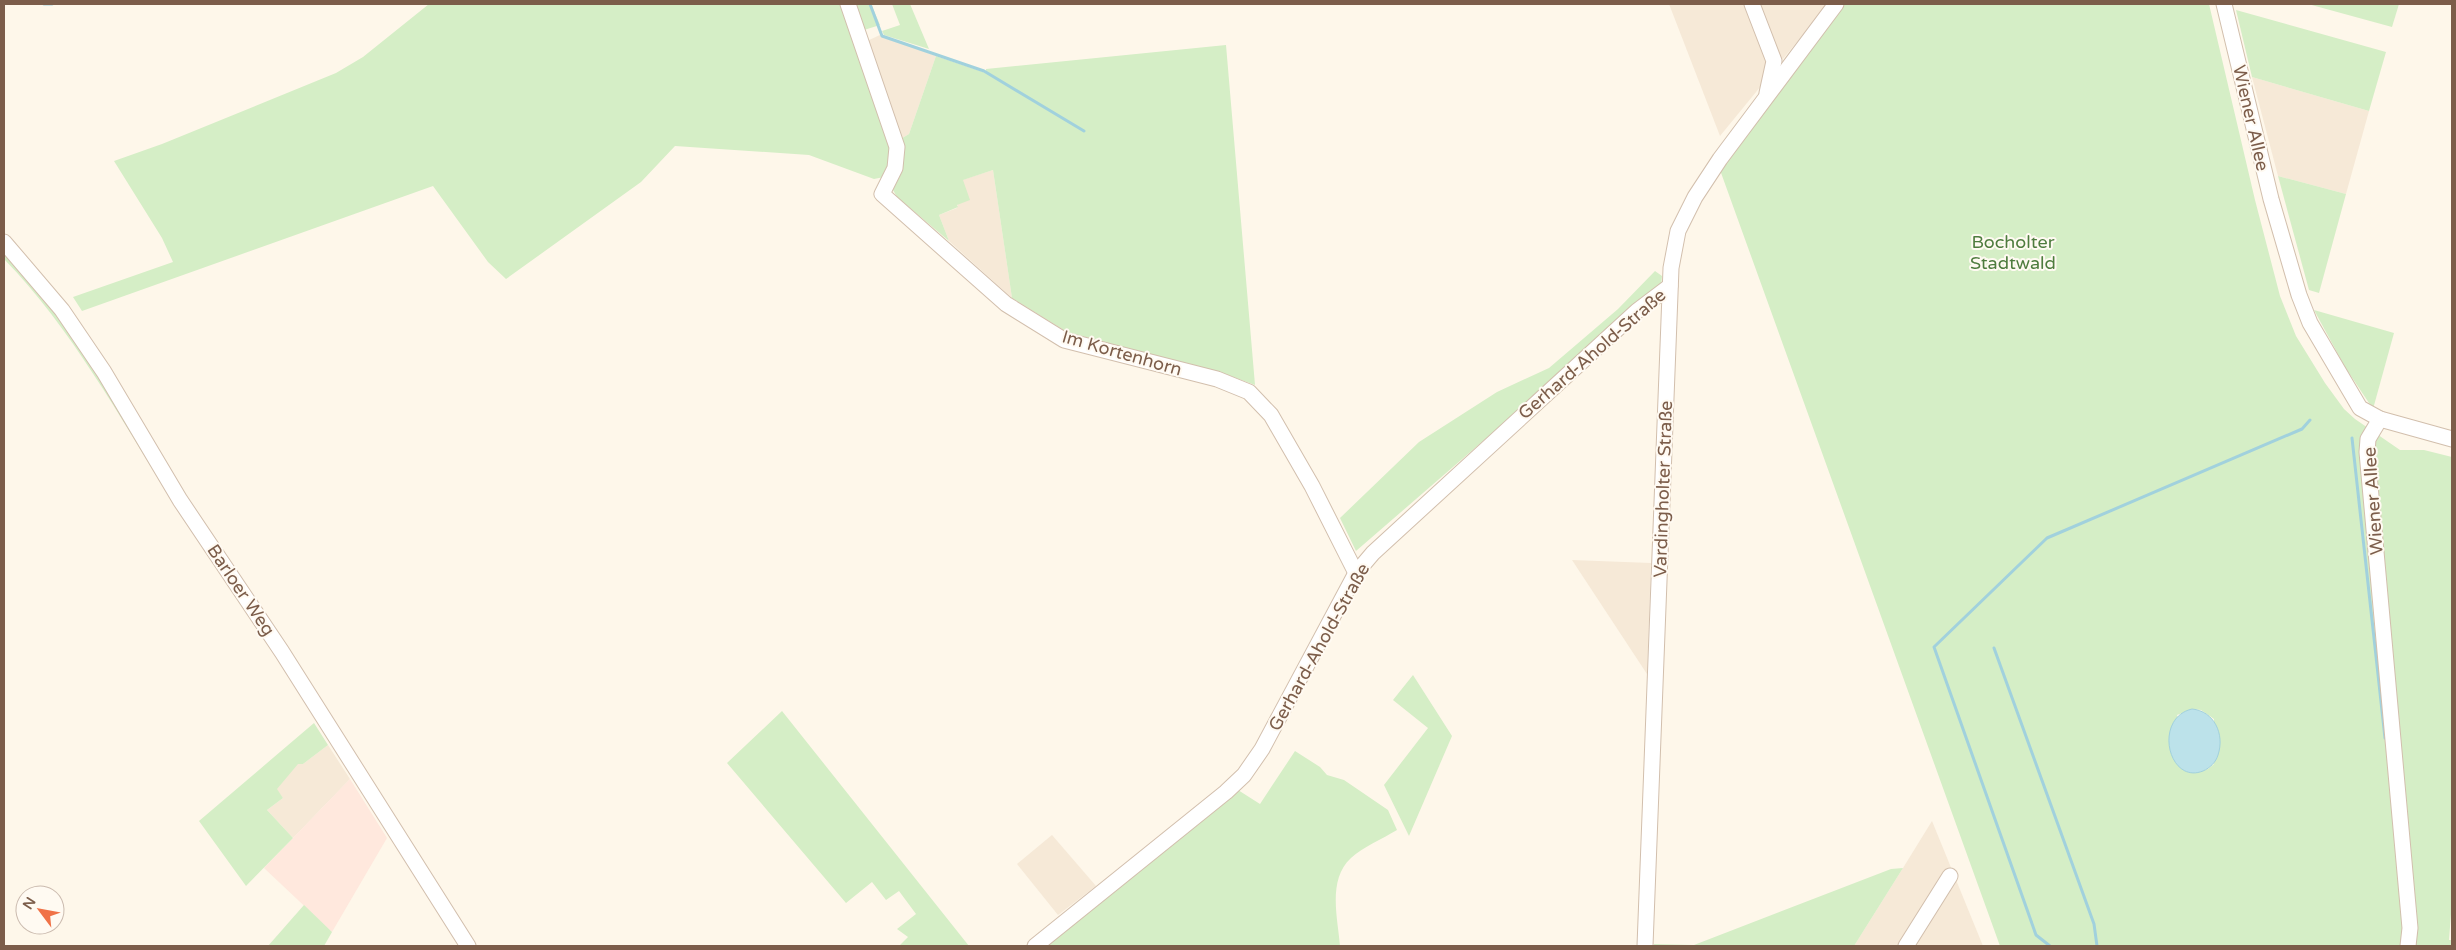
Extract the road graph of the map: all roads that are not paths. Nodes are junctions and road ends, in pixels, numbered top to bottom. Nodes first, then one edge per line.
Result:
1 (848, 4) edge
2 (1752, 4) edge
3 (1836, 4) edge
4 (2224, 4) edge
5 (1774, 61) junction
6 (1790, 67) junction
7 (1766, 100) junction
8 (4, 242) edge
9 (1670, 286) junction
10 (2380, 419) junction
11 (2452, 439) edge
12 (1356, 573) junction
13 (1950, 876) dead end
14 (468, 946) edge
15 (1034, 946) edge
16 (1646, 946) edge
17 (1906, 946) edge
18 (2408, 946) edge

1 - 12 street, Im Kortenhorn
2 - 5 street
3 - 6 street
4 - 10 street, Wiener Allee
5 - 6 street
5 - 7 street, Vardingholter Straße
6 - 7 street
7 - 9 street, Vardingholter Straße
8 - 14 street, Barloer Weg
9 - 12 street, Gerhard-Ahold-Straße
9 - 16 street, Vardingholter Straße
10 - 11 street
10 - 18 street, Wiener Allee
12 - 15 street, Gerhard-Ahold-Straße
13 - 17 street

